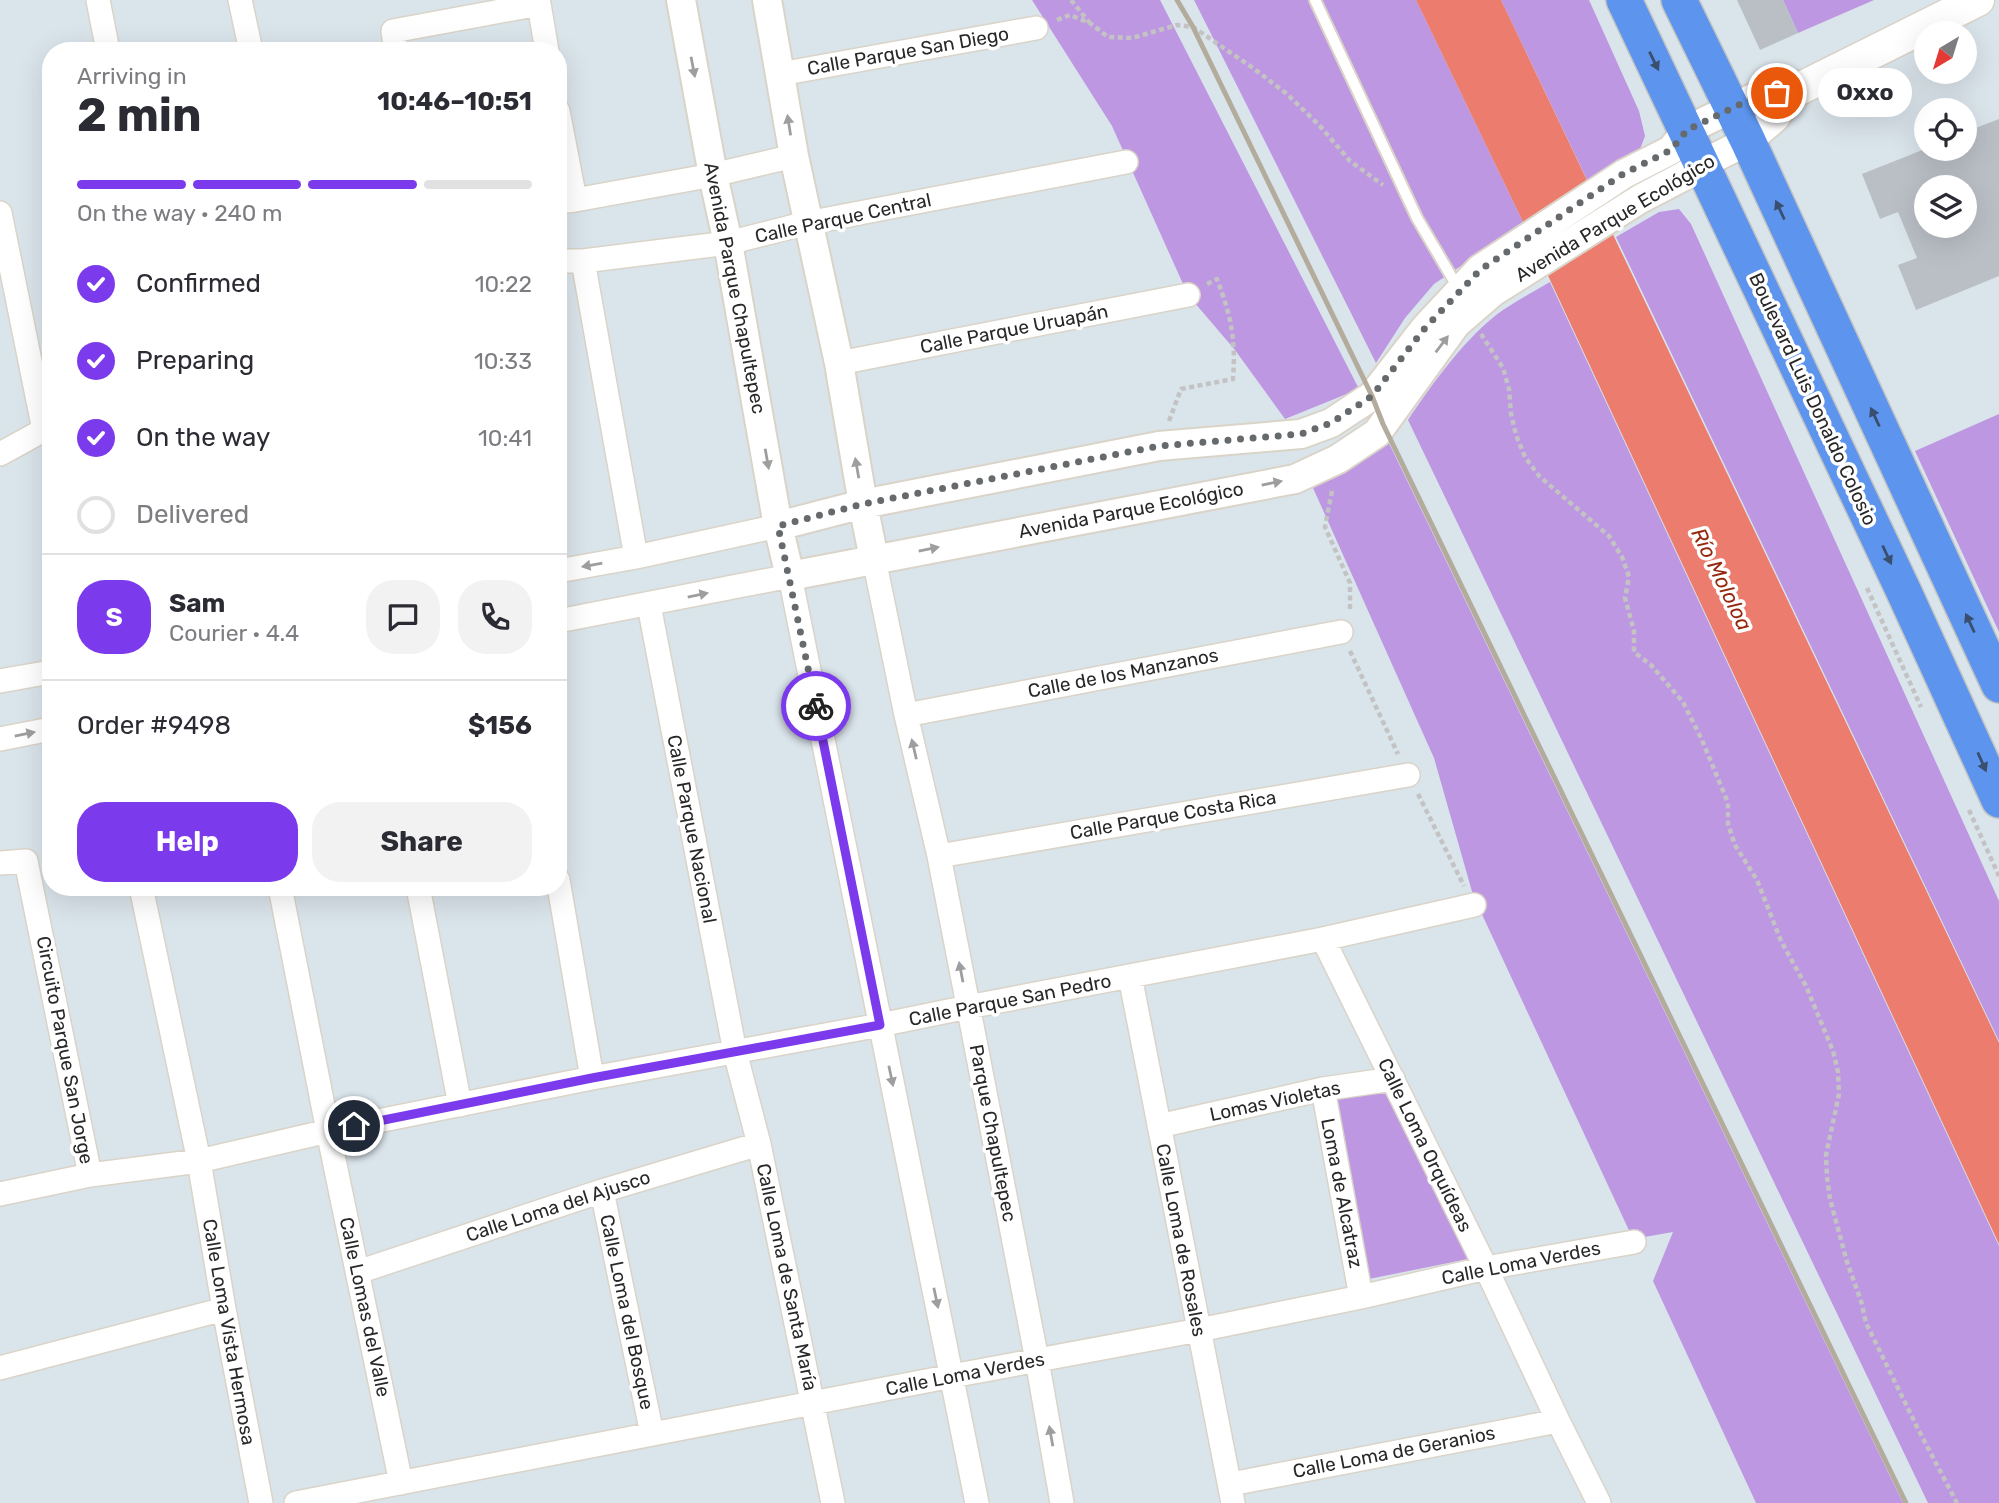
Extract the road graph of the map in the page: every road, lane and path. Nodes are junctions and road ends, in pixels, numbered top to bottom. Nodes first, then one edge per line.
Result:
1 (98, 0) edge
2 (240, 0) edge
3 (681, 0) edge
4 (766, 0) edge
5 (1071, 0) edge
6 (1315, 0) edge
7 (1624, 0) edge
8 (1679, 0) edge
9 (1978, 0) edge
10 (1090, 23) junction
11 (1036, 28) joint
12 (394, 41) edge
13 (106, 42) edge
14 (249, 42) edge
15 (545, 42) edge
16 (780, 74) junction
17 (1793, 92) junction
18 (1732, 109) junction
19 (1687, 130) junction
20 (1748, 141) junction
21 (794, 156) junction
22 (1126, 162) dead end
23 (1702, 164) junction
24 (713, 175) junction
25 (1387, 188) dead end
26 (567, 201) edge
27 (0, 213) edge
28 (807, 223) junction
29 (728, 243) junction
30 (567, 261) edge
31 (583, 261) junction
32 (1476, 290) junction
33 (1188, 295) joint
34 (839, 363) junction
35 (42, 405) edge
36 (42, 431) edge
37 (1301, 434) junction
38 (1159, 446) junction
39 (0, 454) edge
40 (1338, 459) junction
41 (1312, 472) junction
42 (863, 504) junction
43 (778, 526) junction
44 (636, 557) junction
45 (874, 559) junction
46 (567, 568) edge
47 (790, 576) junction
48 (649, 605) junction
49 (567, 619) edge
50 (1341, 632) junction
51 (42, 674) edge
52 (0, 681) edge
53 (1999, 685) edge
54 (906, 715) junction
55 (42, 731) edge
56 (0, 739) edge
57 (1408, 775) junction
58 (1999, 800) edge
59 (939, 856) junction
60 (0, 863) edge
61 (143, 896) edge
62 (281, 896) edge
63 (420, 896) edge
64 (561, 896) edge
65 (1474, 905) joint
66 (1323, 939) junction
67 (1130, 976) junction
68 (968, 1006) junction
69 (880, 1025) junction
70 (735, 1052) junction
71 (592, 1078) junction
72 (1393, 1079) junction
73 (1322, 1089) junction
74 (460, 1105) junction
75 (1158, 1126) junction
76 (328, 1131) junction
77 (758, 1144) junction
78 (199, 1161) junction
79 (90, 1175) junction
80 (602, 1191) junction
81 (0, 1195) edge
82 (1634, 1242) dead end
83 (1486, 1268) junction
84 (358, 1272) junction
85 (1362, 1297) junction
86 (224, 1310) junction
87 (1199, 1330) junction
88 (1037, 1360) junction
89 (0, 1368) edge
90 (952, 1376) junction
91 (813, 1402) junction
92 (1558, 1421) junction
93 (652, 1434) junction
94 (401, 1483) junction
95 (1232, 1493) edge
96 (261, 1503) edge
97 (296, 1503) edge
98 (833, 1503) edge
99 (977, 1503) edge
100 (1062, 1503) edge
101 (1600, 1503) edge
102 (1957, 1503) edge

1 - 13 street
2 - 14 street
3 -> 24 street, Avenida Parque Chapultepec
4 - 16 street
5 - 10 path
6 - 32 lane
7 -> 19 main road, Boulevard Luis Donaldo Colosio
8 - 18 main road
9 - 17 main road
10 - 11 path
10 - 25 path
11 - 16 street, Calle Parque San Diego
12 - 15 street
21 -> 16 street
17 - 18 street, Avenida Parque Ecológico
17 - 20 street, Avenida Parque Ecológico
18 - 19 street, Avenida Parque Ecológico
18 - 20 main road
19 - 23 main road, Boulevard Luis Donaldo Colosio
19 - 32 street, Avenida Parque Ecológico
20 - 23 street, Avenida Parque Ecológico
53 -> 20 main road
21 - 24 street
21 - 28 street
22 - 28 street, Calle Parque Central
23 - 32 street, Avenida Parque Ecológico
23 -> 58 main road, Boulevard Luis Donaldo Colosio
24 - 26 street
24 - 29 street, Avenida Parque Chapultepec
27 - 35 street
28 - 29 street, Calle Parque Central
28 - 34 street
29 - 31 street, Calle Parque Central
29 -> 43 street, Avenida Parque Chapultepec
30 - 31 street, Calle Parque Central
31 - 44 street
32 - 37 street, Avenida Parque Ecológico
40 -> 32 street, Avenida Parque Ecológico
32 - 102 path
33 - 34 street, Calle Parque Uruapán
33 - 38 path
42 -> 34 street
36 - 39 street
37 - 38 street, Avenida Parque Ecológico
37 - 41 street
38 - 42 street, Avenida Parque Ecológico
40 - 41 street, Avenida Parque Ecológico
40 - 50 path
45 -> 41 street, Avenida Parque Ecológico
42 - 43 street, Avenida Parque Ecológico
42 - 45 street
43 - 44 street, Avenida Parque Ecológico
43 - 47 street, Avenida Parque Chapultepec
44 -> 46 street, Avenida Parque Ecológico
45 - 47 street, Avenida Parque Ecológico
45 - 54 street, Parque Chapultepec
48 -> 47 street, Avenida Parque Ecológico
47 - 69 street
48 - 49 street, Avenida Parque Ecológico
48 - 70 street, Calle Parque Nacional
50 - 54 street, Calle de los Manzanos
50 - 57 path
51 - 52 street
59 -> 54 street, Parque Chapultepec
56 -> 55 street
57 - 59 street, Calle Parque Costa Rica
57 - 65 path
68 -> 59 street, Parque Chapultepec
60 - 79 street, Circuito Parque San Jorge
61 - 78 street, Calle Loma Vista Hermosa
62 - 76 street, Calle Lomas del Valle
63 - 74 street
64 - 71 street
65 - 66 street, Calle Parque San Pedro
66 - 67 street, Calle Parque San Pedro
66 - 72 street, Calle Loma Orquídeas
67 - 68 street, Calle Parque San Pedro
67 - 75 street, Calle Loma de Rosales
68 - 69 street, Calle Parque San Pedro
68 - 88 street, Parque Chapultepec
69 - 70 street, Calle Parque San Pedro
69 -> 90 street
70 - 71 street, Calle Parque San Pedro
70 - 77 street, Calle Loma de Santa María
71 - 74 street, Calle Parque San Pedro
72 - 73 street, Lomas Violetas
72 - 83 street, Calle Loma Orquídeas
73 - 75 street, Lomas Violetas
73 - 85 street, Loma de Alcatraz
74 - 76 street, Calle Parque San Pedro
75 - 87 street, Calle Loma de Rosales
76 - 78 street, Calle Parque San Pedro
76 - 84 street, Calle Lomas del Valle
77 - 80 street, Calle Loma del Ajusco
77 - 91 street, Calle Loma de Santa María
78 - 79 street, Calle Parque San Pedro
78 - 86 street, Calle Loma Vista Hermosa
79 - 81 street, Circuito Parque San Jorge
80 - 84 street, Calle Loma del Ajusco
80 - 93 street, Calle Loma del Bosque
82 - 83 street, Calle Loma Verdes
83 - 85 street, Calle Loma Verdes
83 - 92 street, Calle Loma Orquídeas
84 - 94 street, Calle Lomas del Valle
85 - 87 street, Calle Loma Verdes
86 - 89 street
86 - 96 street, Calle Loma Vista Hermosa
87 - 88 street, Calle Loma Verdes
87 - 95 street, Calle Loma de Rosales
88 - 90 street, Calle Loma Verdes
100 -> 88 street, Parque Chapultepec
90 - 91 street, Calle Loma Verdes
90 - 99 street
91 - 93 street, Calle Loma Verdes
91 - 98 street, Calle Loma de Santa María
92 - 95 street, Calle Loma de Geranios
92 - 101 street, Calle Loma Orquídeas
93 - 94 street, Calle Loma Verdes
94 - 97 street, Calle Loma Verdes

